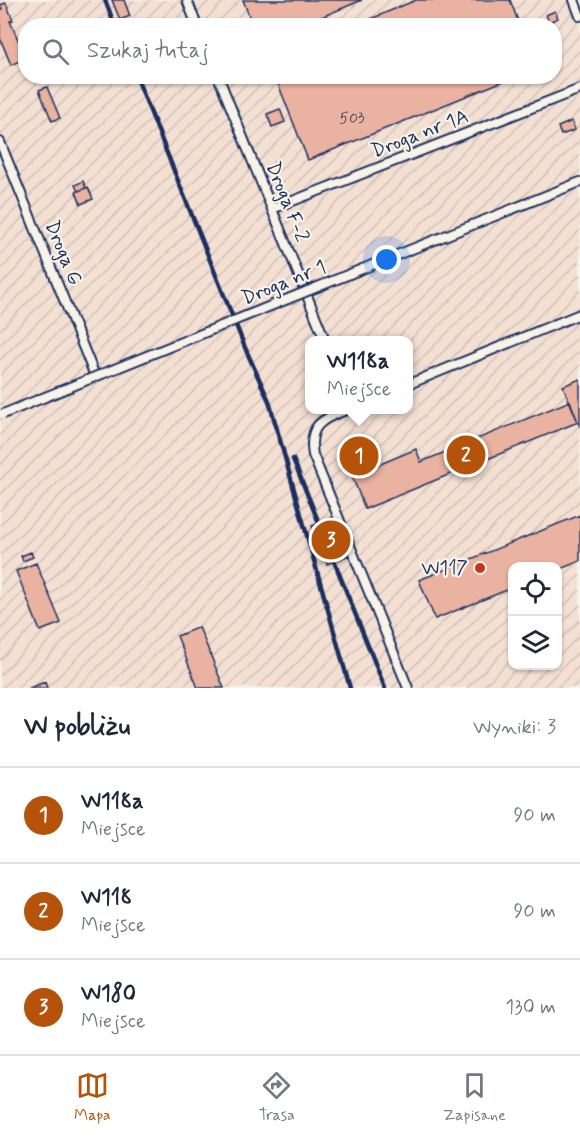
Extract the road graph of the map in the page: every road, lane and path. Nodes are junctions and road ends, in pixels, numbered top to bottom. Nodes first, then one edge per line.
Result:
1 (187, 0) edge
2 (574, 0) edge
3 (580, 16) edge
4 (194, 18) edge
5 (221, 84) edge
6 (580, 89) edge
7 (0, 142) edge
8 (580, 182) edge
9 (272, 209) junction
10 (580, 314) edge
11 (323, 336) edge
12 (95, 376) junction
13 (413, 382) edge
14 (337, 414) edge
15 (1, 415) edge
16 (408, 688) edge

1 - 4 lane
2 - 3 lane
5 - 9 lane, Droga F-2
6 - 9 lane, Droga nr 1A
7 - 12 lane, Droga G
8 - 12 lane, Droga nr 1, bridge
9 - 11 lane, Droga F-2
10 - 13 lane
12 - 15 lane, Droga nr 1, bridge
14 - 16 lane

